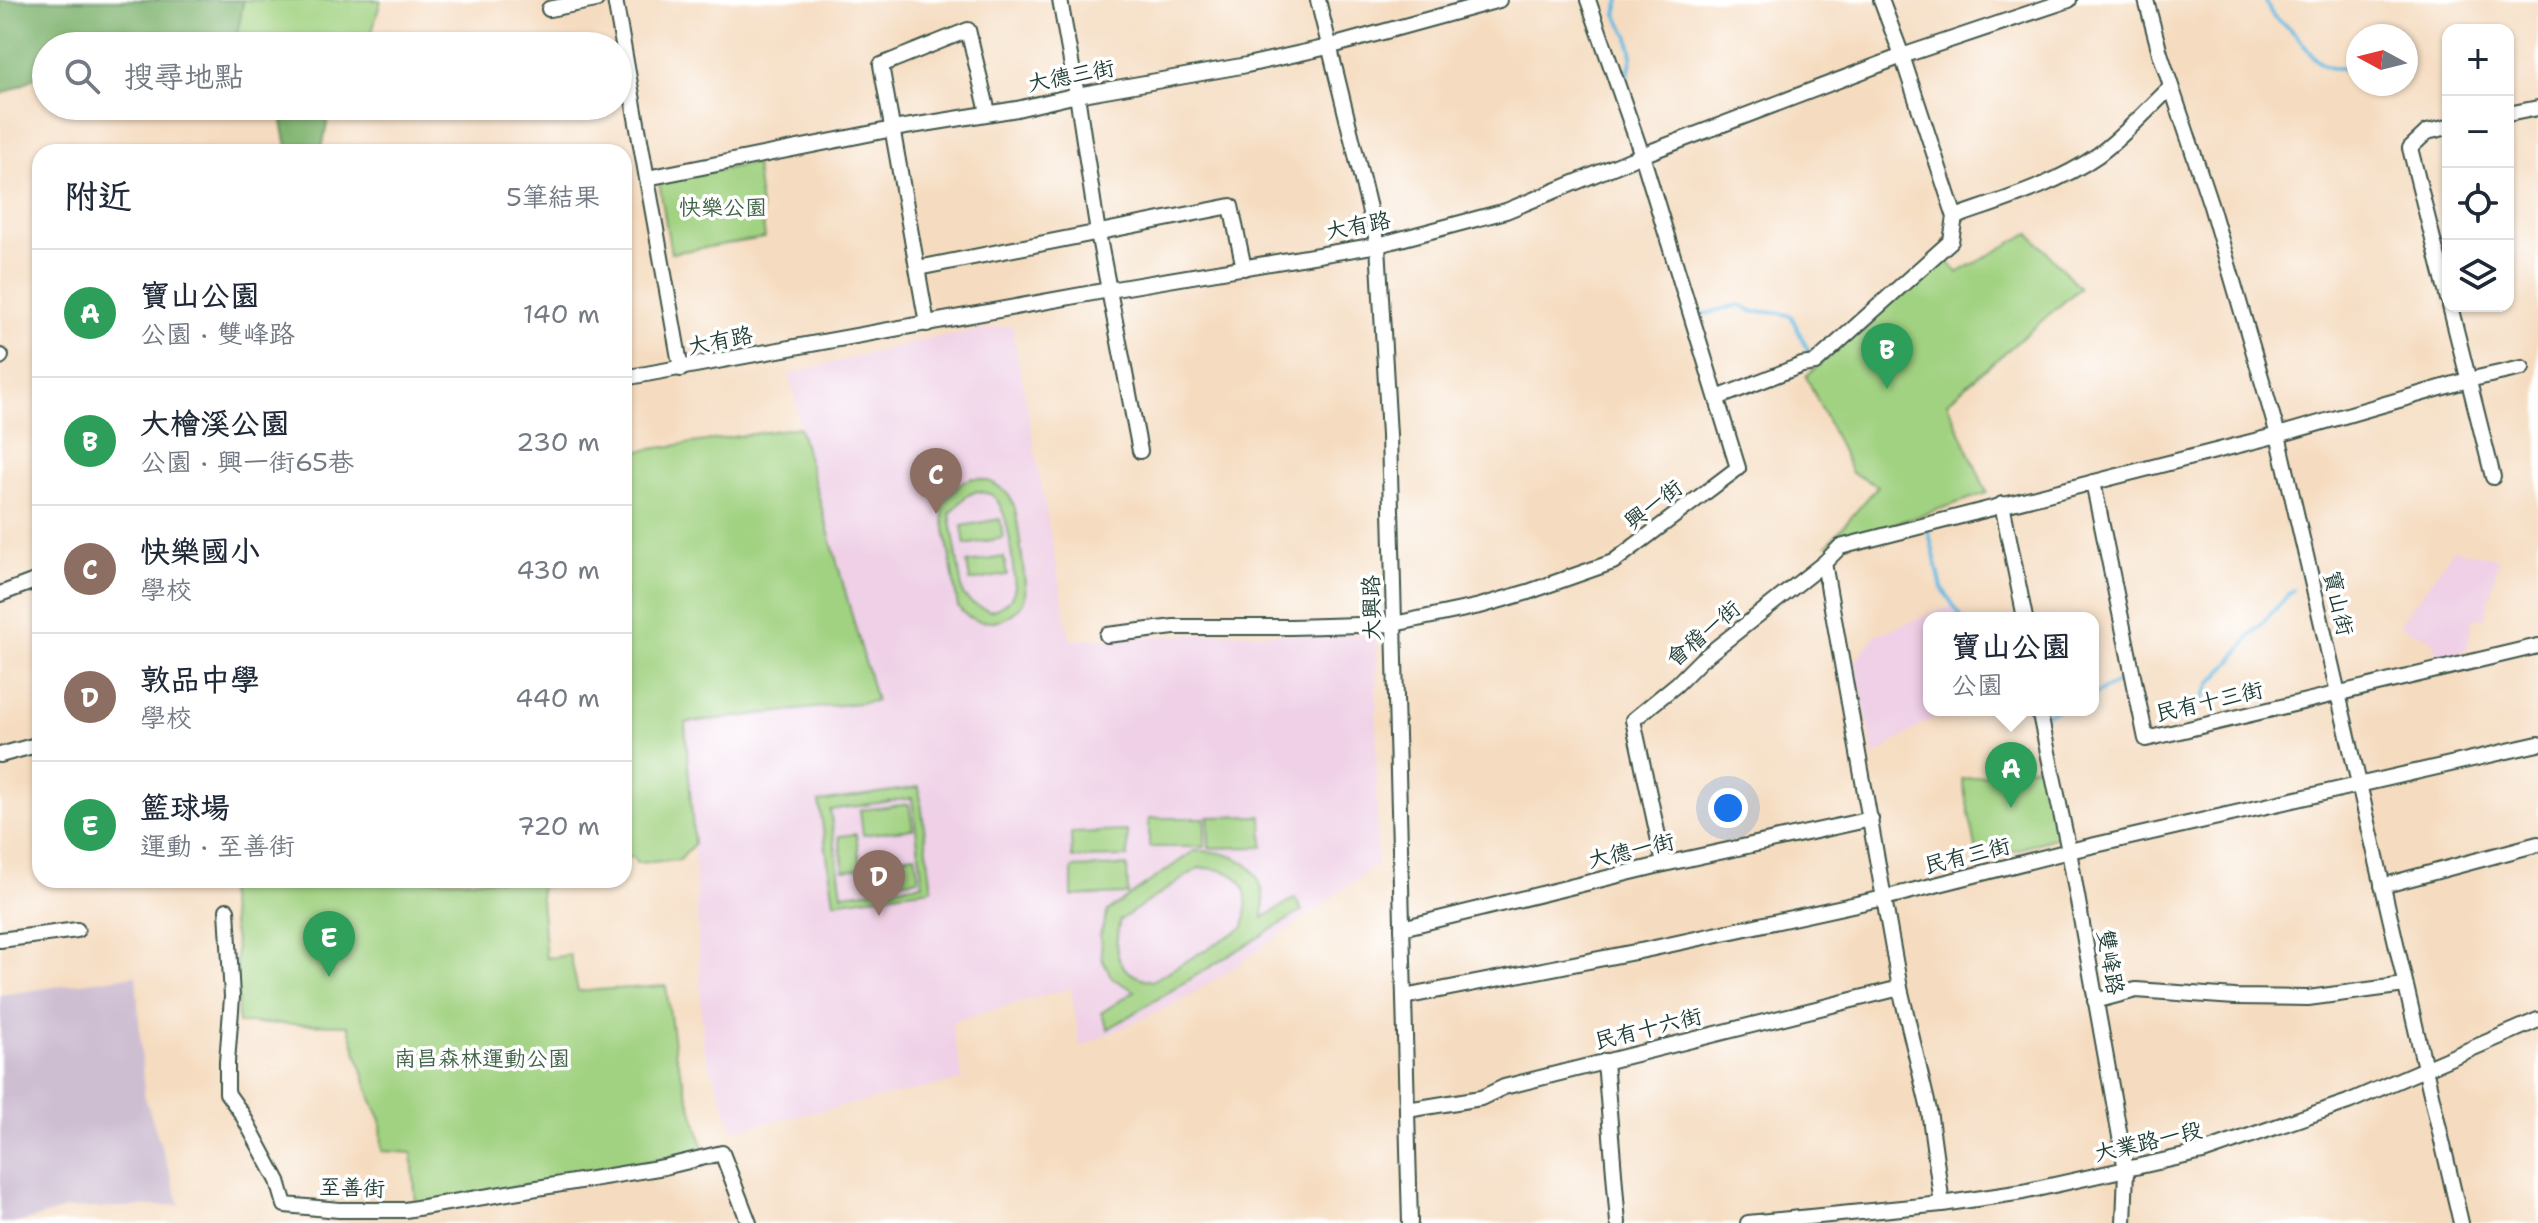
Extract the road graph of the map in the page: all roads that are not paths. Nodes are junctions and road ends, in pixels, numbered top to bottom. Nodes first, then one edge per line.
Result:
1 (596, 0) edge
2 (615, 0) edge
3 (1060, 0) edge
4 (1318, 0) edge
5 (1499, 0) edge
6 (1588, 0) edge
7 (1881, 0) edge
8 (2069, 0) edge
9 (2146, 0) edge
10 (549, 9) dead end
11 (621, 32) edge
12 (1328, 47) junction
13 (1902, 56) junction
14 (2171, 87) junction
15 (632, 95) edge
16 (1077, 95) junction
17 (2538, 108) edge
18 (988, 112) junction
19 (2514, 113) edge
20 (2442, 128) edge
21 (893, 129) junction
22 (1642, 155) junction
23 (647, 178) junction
24 (1955, 217) junction
25 (1098, 233) junction
26 (1378, 245) junction
27 (918, 268) junction
28 (1244, 268) junction
29 (2442, 275) edge
30 (1109, 290) junction
31 (2451, 312) edge
32 (927, 324) junction
33 (2522, 368) dead end
34 (681, 369) junction
35 (632, 377) edge
36 (2468, 380) junction
37 (1717, 398) junction
38 (2278, 435) junction
39 (1140, 451) dead end
40 (2493, 477) dead end
41 (2093, 482) junction
42 (2002, 504) junction
43 (1824, 563) junction
44 (32, 582) edge
45 (0, 594) edge
46 (2024, 612) edge
47 (1394, 624) junction
48 (1107, 635) dead end
49 (2538, 646) edge
50 (2337, 693) junction
51 (2040, 716) edge
52 (2538, 744) edge
53 (32, 746) edge
54 (0, 755) edge
55 (2359, 787) junction
56 (1871, 819) junction
57 (2538, 844) edge
58 (2069, 851) junction
59 (1664, 864) junction
60 (2382, 886) junction
61 (1884, 898) junction
62 (227, 910) dead end
63 (1402, 928) junction
64 (77, 930) dead end
65 (0, 940) edge
66 (2405, 985) junction
67 (1900, 988) junction
68 (1404, 997) junction
69 (2095, 1001) junction
70 (2538, 1020) edge
71 (1605, 1061) junction
72 (2424, 1069) junction
73 (1407, 1110) junction
74 (2126, 1170) junction
75 (1942, 1204) junction
76 (1762, 1222) edge
77 (749, 1223) edge
78 (1410, 1223) edge
79 (1618, 1223) edge
80 (1748, 1223) edge
81 (2124, 1223) edge
82 (2461, 1223) edge

1 - 10 street
2 - 11 street
3 - 16 street
4 - 12 street, 大興路
5 - 12 street, 大德三街
6 - 22 street, 興一街
7 - 13 street
8 - 13 street, 大有路
9 - 14 street, 寶山街
12 - 16 street, 大德三街
12 - 26 street, 大興路
13 - 22 street, 大有路
13 - 24 street
14 - 24 street
14 - 38 street, 寶山街
15 - 23 street
16 - 18 street, 大德三街
16 - 25 street
17 - 19 street
18 - 21 street, 大德三街
18 - 21 street
20 - 29 street
21 - 23 street, 大德三街
21 - 27 street
22 - 26 street, 大有路
22 - 37 street, 興一街
23 - 34 street
24 - 37 street
25 - 27 street
25 - 28 street
25 - 30 street
26 - 28 street, 大有路
26 - 47 street, 大興路
27 - 32 street
28 - 30 street, 大有路
30 - 32 street, 大有路
30 - 39 street
31 - 36 street
32 - 34 street, 大有路
33 - 36 street, 會稽一街
34 - 35 street, 大有路
36 - 38 street, 會稽一街
36 - 40 street
37 - 47 street, 興一街
38 - 41 street, 會稽一街
38 - 50 street, 寶山街
41 - 42 street, 會稽一街
41 - 50 street, 民有十三街
42 - 43 street, 會稽一街
42 - 46 street
43 - 56 street
43 - 59 street, 會稽一街
44 - 45 street
47 - 48 street, 興一街
47 - 63 street, 大興路
49 - 50 street, 民有十三街
50 - 55 street, 寶山街
51 - 58 street, 雙峰路
52 - 55 street, 民有三街
53 - 54 street
55 - 58 street, 民有三街
55 - 60 street, 寶山街
56 - 59 street, 大德一街
56 - 61 street
57 - 60 street
58 - 61 street, 民有三街
58 - 69 street, 雙峰路
59 - 63 street, 大德一街
60 - 66 street, 寶山街
61 - 67 street
61 - 68 street, 民有三街
62 - 77 street, 至善街
63 - 68 street, 大興路
64 - 65 street
66 - 69 street
66 - 72 street, 寶山街
67 - 71 street, 民有十六街
67 - 75 street
68 - 73 street, 大興路
69 - 74 street, 雙峰路
70 - 72 street, 大業路一段
71 - 73 street, 民有十六街
71 - 79 street
72 - 74 street, 大業路一段
72 - 82 street, 寶山街
73 - 78 street, 大興路
74 - 75 street, 大業路一段
74 - 81 street, 雙峰路
75 - 76 street, 大業路一段
76 - 80 street, 大業路一段

